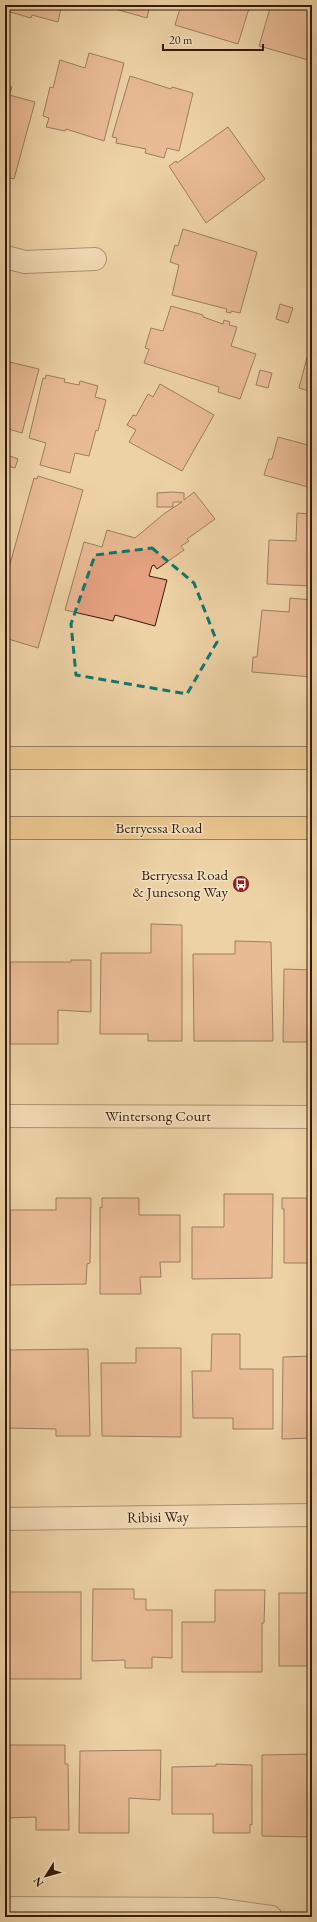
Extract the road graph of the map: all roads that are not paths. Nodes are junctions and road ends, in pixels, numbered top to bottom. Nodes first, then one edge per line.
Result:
1 (5, 257) edge
2 (95, 259) dead end
3 (5, 758) edge
4 (312, 758) edge
5 (5, 828) edge
6 (312, 828) edge
7 (5, 1116) edge
8 (312, 1116) edge
9 (312, 1515) edge
10 (5, 1519) edge
11 (5, 1908) edge
12 (271, 1917) edge

1 - 2 street
3 - 4 main road
5 - 6 main road, Berryessa Road
7 - 8 street, Wintersong Court
9 - 10 street, Ribisi Way
11 - 12 street

